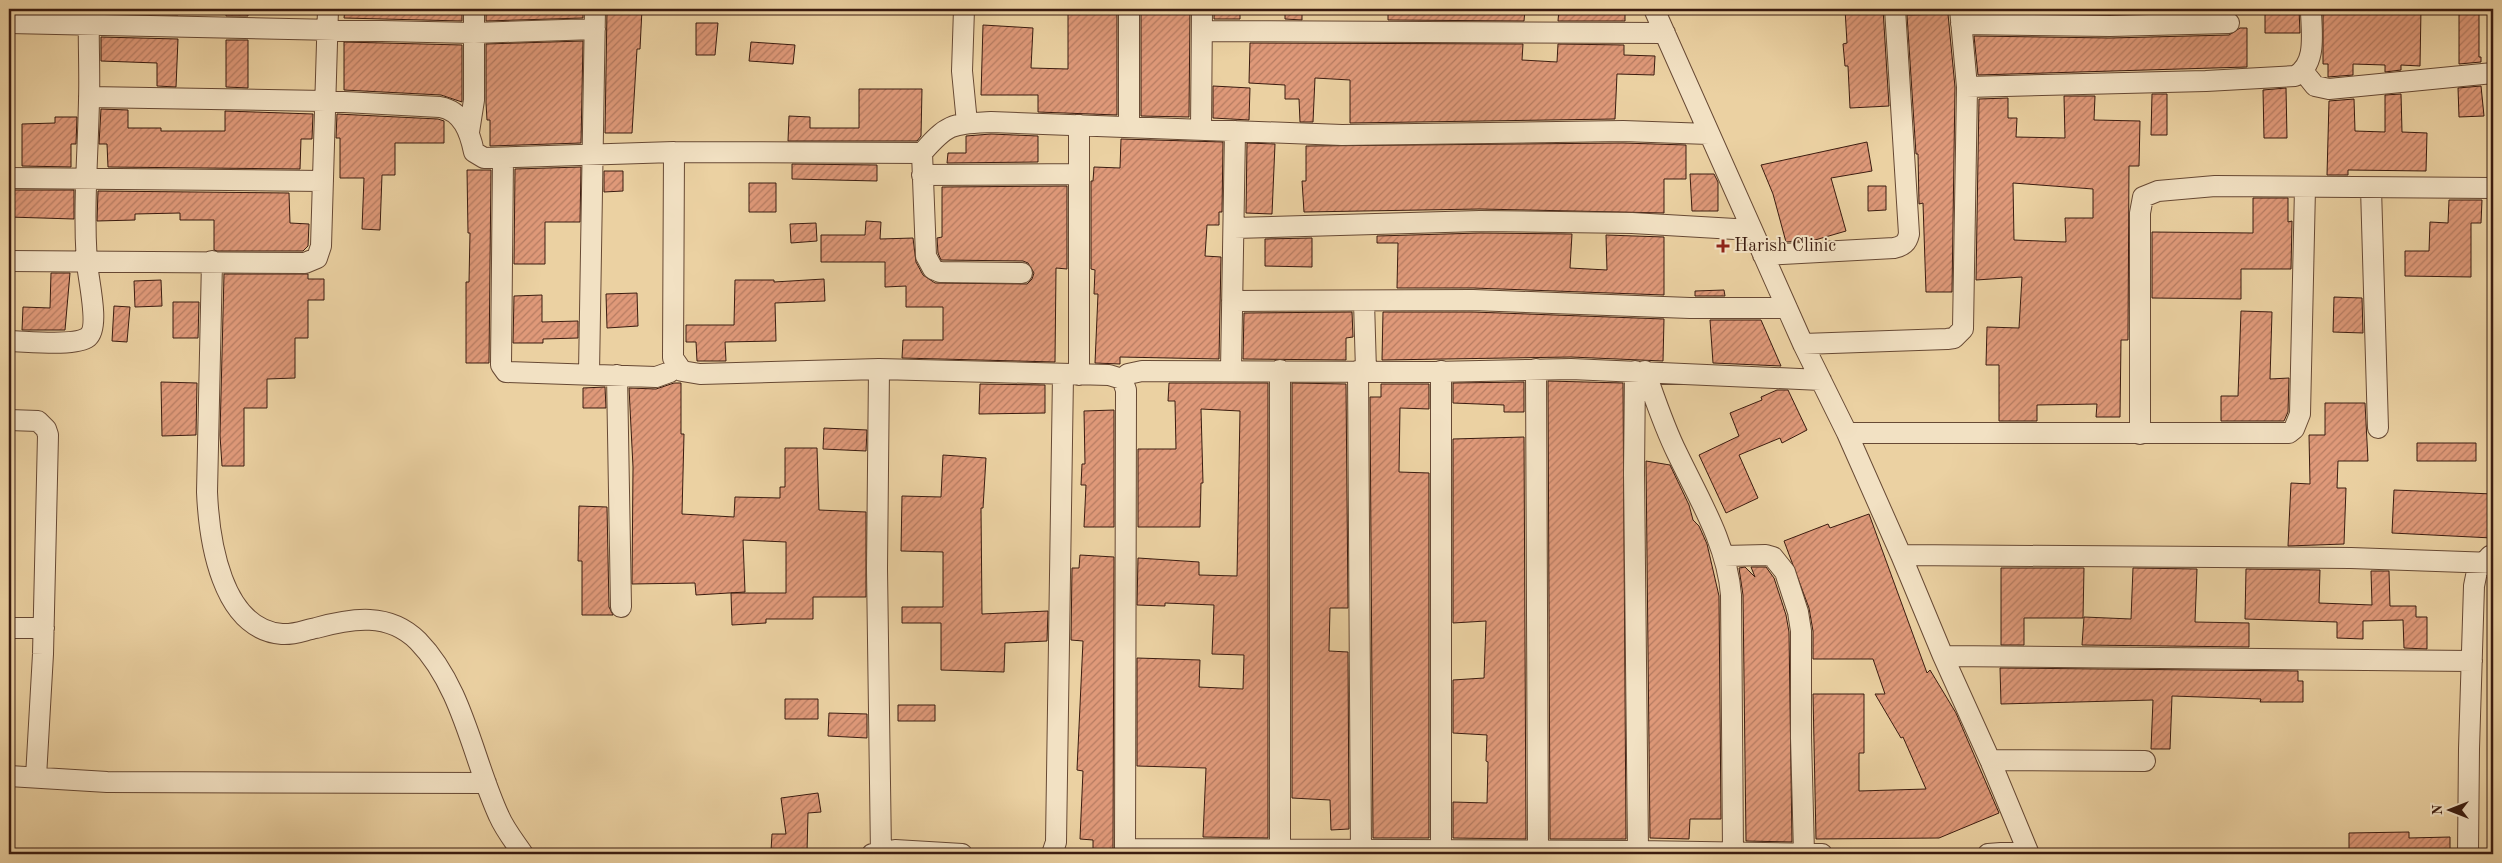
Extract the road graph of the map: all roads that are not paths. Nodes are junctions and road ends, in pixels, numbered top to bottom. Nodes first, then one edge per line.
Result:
1 (328, 9) edge
2 (474, 9) edge
3 (596, 9) edge
4 (964, 9) edge
5 (1129, 9) edge
6 (1202, 9) edge
7 (1654, 9) edge
8 (1895, 9) edge
9 (2311, 9) edge
10 (1960, 16) edge
11 (89, 17) edge
12 (2110, 17) edge
13 (9, 22) edge
14 (2229, 23) dead end
15 (595, 29) junction
16 (328, 30) junction
17 (1202, 31) junction
18 (474, 33) junction
19 (1665, 33) junction
20 (2303, 72) junction
21 (2493, 73) edge
22 (1967, 87) junction
23 (90, 97) junction
24 (325, 101) junction
25 (967, 123) junction
26 (1079, 125) junction
27 (1129, 126) junction
28 (1201, 129) junction
29 (1235, 131) junction
30 (469, 132) junction
31 (1709, 134) junction
32 (674, 152) junction
33 (922, 153) junction
34 (594, 154) junction
35 (503, 158) junction
36 (1079, 174) junction
37 (922, 175) junction
38 (9, 178) edge
39 (86, 178) junction
40 (323, 181) junction
41 (2305, 188) junction
42 (2371, 188) junction
43 (2493, 188) edge
44 (1234, 228) junction
45 (1752, 230) junction
46 (1763, 255) junction
47 (9, 261) edge
48 (212, 261) junction
49 (87, 262) junction
50 (1022, 273) dead end
51 (1232, 301) junction
52 (1364, 301) junction
53 (1787, 308) junction
54 (9, 340) edge
55 (1803, 344) junction
56 (677, 366) junction
57 (879, 369) junction
58 (1536, 369) junction
59 (1231, 370) junction
60 (1280, 370) junction
61 (1362, 371) junction
62 (1440, 371) junction
63 (1640, 371) junction
64 (588, 373) junction
65 (617, 375) junction
66 (1071, 375) junction
67 (1122, 379) junction
68 (1822, 380) junction
69 (9, 420) edge
70 (2378, 428) dead end
71 (1847, 433) junction
72 (2140, 434) junction
73 (1902, 554) junction
74 (1724, 556) junction
75 (2489, 560) edge
76 (621, 607) dead end
77 (9, 628) edge
78 (44, 628) junction
79 (1943, 656) junction
80 (2472, 661) junction
81 (1990, 760) junction
82 (2145, 761) dead end
83 (9, 776) edge
84 (36, 777) junction
85 (486, 783) junction
86 (1538, 851) junction
87 (1638, 851) junction
88 (1125, 852) edge
89 (1280, 852) edge
90 (1361, 852) edge
91 (1452, 852) edge
92 (2028, 852) edge
93 (878, 853) edge
94 (1583, 853) edge
95 (1743, 853) edge
96 (523, 854) edge
97 (962, 854) edge
98 (1052, 854) edge
99 (1816, 854) edge
100 (1988, 854) edge
101 (2468, 854) edge

1 - 16 street
2 - 18 street
3 - 15 street
4 - 25 street
5 - 27 street
6 - 17 street
7 - 19 street
8 - 46 street
9 - 20 street
10 - 12 street
10 - 22 street
11 - 13 street
11 - 16 street
11 - 23 street
12 - 14 street
15 - 18 street
15 - 34 street
16 - 18 street
16 - 24 street
17 - 19 street
17 - 28 street
18 - 30 street
19 - 31 street
20 - 21 street
20 - 22 street
22 - 55 street
23 - 24 street
23 - 39 street
24 - 30 street
24 - 40 street
25 - 26 street
25 - 33 street
26 - 27 street
26 - 36 street
27 - 28 street
28 - 29 street
29 - 31 street
29 - 44 street
30 - 35 street
31 - 45 street
32 - 33 street
32 - 34 street
32 - 56 street
33 - 37 street
34 - 35 street
34 - 64 street
35 - 64 street
36 - 37 street
36 - 66 street
37 - 50 street
38 - 39 street
39 - 40 street
39 - 49 street
40 - 48 street
41 - 42 street
41 - 72 street
41 - 72 street
42 - 43 street
42 - 70 street
44 - 45 street
44 - 51 street
45 - 46 street
46 - 53 street
47 - 49 street
48 - 49 street
48 - 85 street
49 - 54 street
51 - 52 street
51 - 59 street
52 - 53 street
52 - 61 street
53 - 55 street
55 - 68 street
56 - 57 street
56 - 65 street
57 - 66 street
57 - 93 street
58 - 62 street
58 - 63 street
58 - 86 street
59 - 60 street
59 - 67 street
60 - 61 street
60 - 89 street
61 - 62 street
61 - 90 street
62 - 91 street
63 - 68 street
63 - 74 street
63 - 87 street
64 - 65 street
65 - 76 street
66 - 67 street
66 - 98 street
67 - 88 street
68 - 71 street
69 - 78 street
71 - 72 street
71 - 73 street
73 - 75 street
73 - 79 street
74 - 95 street
74 - 99 street
75 - 80 street
77 - 78 street
78 - 84 street
79 - 80 street
79 - 81 street
80 - 101 street
81 - 82 street
81 - 92 street
83 - 84 street
84 - 85 street
85 - 96 street
86 - 91 street
86 - 94 street
87 - 94 street
87 - 95 street
88 - 89 street
89 - 90 street
90 - 91 street
92 - 100 street
93 - 97 street
95 - 99 street

